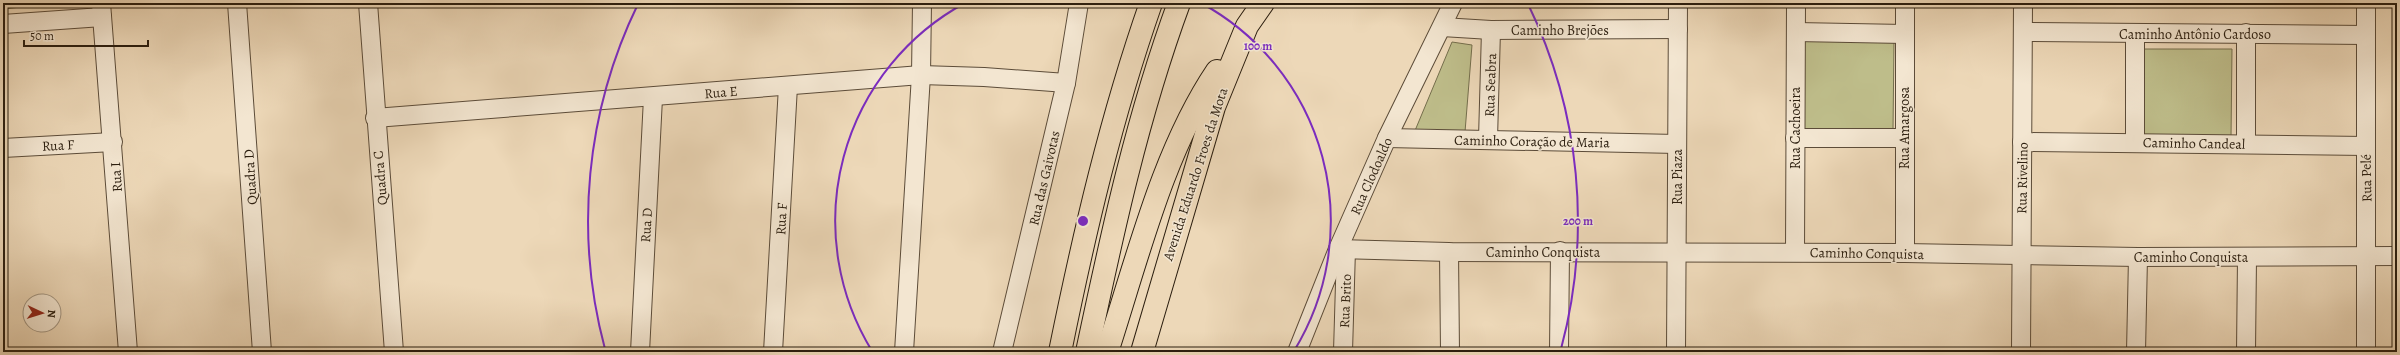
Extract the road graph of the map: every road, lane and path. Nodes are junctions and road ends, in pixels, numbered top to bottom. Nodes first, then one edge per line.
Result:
1 (236, 3) edge
2 (368, 3) edge
3 (922, 3) edge
4 (1079, 3) edge
5 (1151, 3) edge
6 (1178, 3) edge
7 (1263, 3) edge
8 (1453, 3) edge
9 (1678, 3) edge
10 (1796, 3) edge
11 (1905, 3) edge
12 (2023, 3) edge
13 (2366, 3) edge
14 (102, 10) edge
15 (3, 24) edge
16 (1247, 26) junction
17 (1442, 27) junction
18 (1678, 29) junction
19 (1491, 30) junction
20 (1796, 32) junction
21 (2023, 32) junction
22 (2246, 33) junction
23 (1905, 34) junction
24 (2135, 34) junction
25 (2366, 35) junction
26 (921, 76) junction
27 (1066, 84) junction
28 (788, 86) junction
29 (653, 98) junction
30 (375, 118) junction
31 (1387, 138) junction
32 (1795, 138) junction
33 (1904, 138) junction
34 (1488, 139) junction
35 (113, 142) junction
36 (2022, 142) junction
37 (2135, 142) junction
38 (2246, 143) junction
39 (1677, 144) junction
40 (2366, 146) junction
41 (3, 148) edge
42 (1342, 249) junction
43 (1560, 251) junction
44 (1449, 252) junction
45 (1676, 252) junction
46 (1794, 252) junction
47 (1905, 253) junction
48 (2021, 255) junction
49 (2397, 256) edge
50 (2138, 257) junction
51 (2367, 257) junction
52 (2247, 258) junction
53 (128, 352) edge
54 (262, 352) edge
55 (394, 352) edge
56 (640, 352) edge
57 (773, 352) edge
58 (904, 352) edge
59 (1002, 352) edge
60 (1060, 352) edge
61 (1087, 352) edge
62 (1107, 352) edge
63 (1142, 352) edge
64 (1297, 352) edge
65 (1343, 352) edge
66 (1450, 352) edge
67 (1559, 352) edge
68 (1676, 352) edge
69 (2021, 352) edge
70 (2136, 352) edge
71 (2246, 352) edge
72 (2366, 352) edge

1 - 54 street, Quadra D
2 - 30 street, Quadra C
3 - 26 street
4 - 27 street, Rua das Gaivotas
5 - 60 highway
6 - 61 highway
7 - 16 highway, Avenida Eduardo Froes da Mota
8 - 17 street, Rua Clodoaldo
9 - 18 street, Rua Piaza
10 - 20 street, Rua Cachoeira
11 - 23 street, Rua Amargosa
12 - 21 street, Rua Rivelino
13 - 25 street, Rua Pelé
14 - 15 street
14 - 35 street, Rua I
16 - 62 highway
16 - 63 highway, Avenida Eduardo Froes da Mota
17 - 19 street, Caminho Brejões
17 - 31 street, Rua Clodoaldo
18 - 19 street, Caminho Brejões
18 - 39 street, Rua Piaza
19 - 34 street, Rua Seabra
20 - 23 street
20 - 32 street, Rua Cachoeira
21 - 24 street, Caminho Antônio Cardoso
21 - 36 street, Rua Rivelino
22 - 24 street, Caminho Antônio Cardoso
22 - 25 street, Caminho Antônio Cardoso
22 - 38 street
23 - 33 street, Rua Amargosa
24 - 37 street
25 - 40 street, Rua Pelé
26 - 27 street, Rua E
26 - 28 street, Rua E
26 - 58 street
27 - 59 street, Rua das Gaivotas
28 - 29 street, Rua E
28 - 57 street, Rua F
29 - 30 street, Rua E
29 - 56 street, Rua D
30 - 55 street, Quadra C
31 - 34 street, Caminho Coração de Maria
31 - 42 street, Rua Clodoaldo
32 - 33 street
32 - 46 street, Rua Cachoeira
33 - 47 street, Rua Amargosa
34 - 39 street, Caminho Coração de Maria
35 - 41 street, Rua F
35 - 53 street, Rua I
36 - 37 street, Caminho Candeal
36 - 48 street, Rua Rivelino
37 - 38 street, Caminho Candeal
38 - 40 street, Caminho Candeal
39 - 45 street, Rua Piaza
40 - 51 street, Rua Pelé
42 - 44 street, Caminho Conquista
42 - 64 street, Rua Clodoaldo
42 - 65 street, Rua Brito
43 - 44 street, Caminho Conquista
43 - 45 street, Caminho Conquista
43 - 67 street
44 - 66 street
45 - 46 street, Caminho Conquista
45 - 68 street, Rua Piaza
46 - 47 street, Caminho Conquista
47 - 48 street, Caminho Conquista
48 - 50 street, Caminho Conquista
48 - 69 street, Rua Rivelino
49 - 51 street, Caminho Conquista
50 - 52 street, Caminho Conquista
50 - 70 street
51 - 52 street, Caminho Conquista
51 - 72 street, Rua Pelé
52 - 71 street

